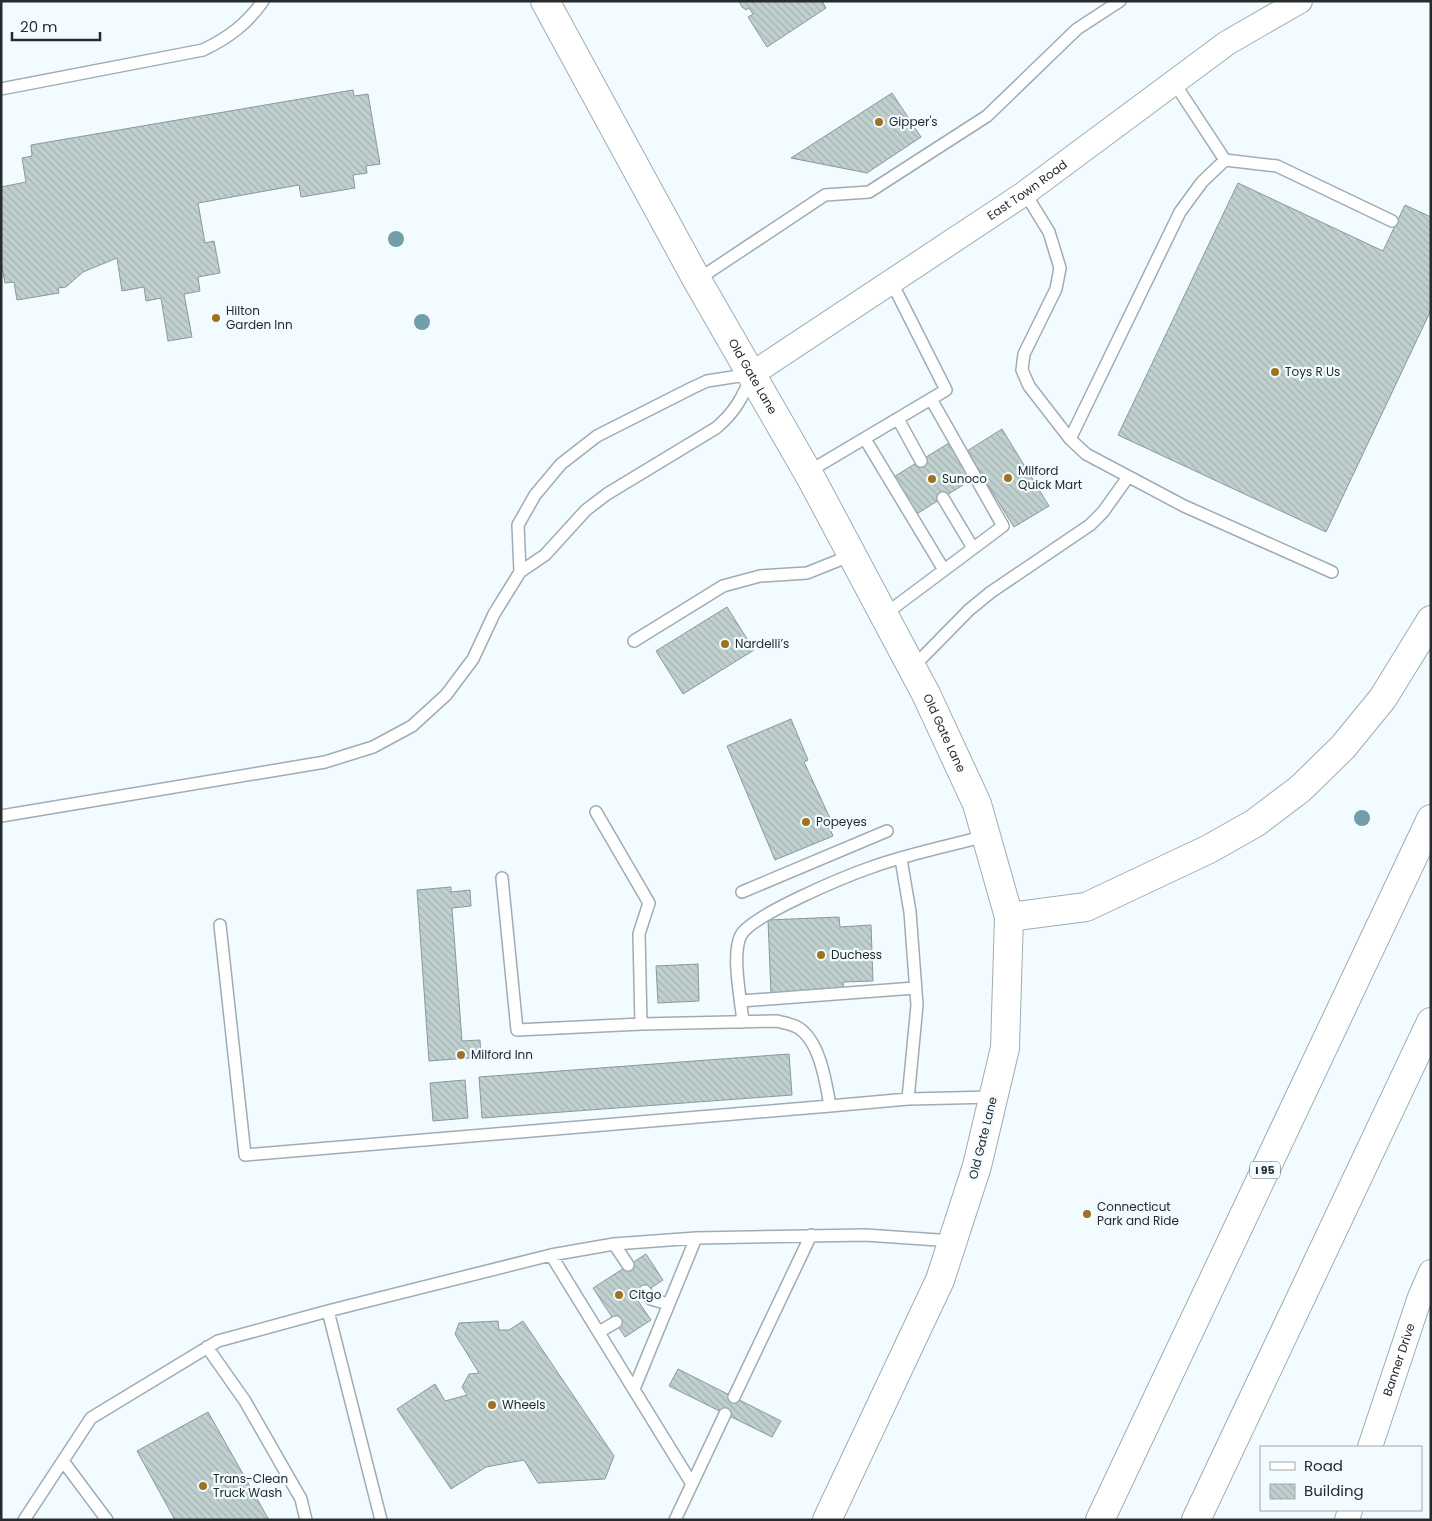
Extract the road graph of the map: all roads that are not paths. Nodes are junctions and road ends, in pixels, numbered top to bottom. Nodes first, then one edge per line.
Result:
1 (262, 1) edge
2 (545, 1) edge
3 (1120, 1) edge
4 (1300, 1) edge
5 (1173, 81) junction
6 (1, 89) edge
7 (1225, 160) junction
8 (1025, 193) junction
9 (1392, 221) dead end
10 (697, 280) junction
11 (891, 281) junction
12 (752, 374) junction
13 (931, 399) junction
14 (898, 419) junction
15 (866, 439) junction
16 (1070, 439) junction
17 (922, 460) dead end
18 (808, 472) junction
19 (1128, 477) junction
20 (943, 498) dead end
21 (973, 548) junction
22 (852, 555) junction
23 (944, 570) junction
24 (520, 572) junction
25 (1332, 572) dead end
26 (884, 615) junction
27 (1431, 620) edge
28 (634, 640) dead end
29 (912, 668) junction
30 (596, 812) dead end
31 (1, 816) edge
32 (1431, 819) edge
33 (887, 831) dead end
34 (986, 836) junction
35 (901, 859) junction
36 (502, 878) dead end
37 (742, 892) dead end
38 (1009, 916) junction
39 (220, 925) dead end
40 (915, 988) junction
41 (741, 1001) junction
42 (743, 1022) junction
43 (1431, 1022) edge
44 (641, 1024) junction
45 (994, 1097) junction
46 (908, 1099) junction
47 (830, 1106) junction
48 (812, 1235) junction
49 (696, 1238) junction
50 (953, 1240) junction
51 (614, 1244) junction
52 (551, 1255) junction
53 (628, 1265) dead end
54 (1431, 1272) edge
55 (668, 1304) junction
56 (641, 1306) dead end
57 (328, 1311) junction
58 (616, 1322) dead end
59 (599, 1332) junction
60 (207, 1347) junction
61 (634, 1389) junction
62 (734, 1397) dead end
63 (725, 1414) dead end
64 (1370, 1446) edge
65 (63, 1461) junction
66 (692, 1484) junction
67 (1197, 1518) edge
68 (24, 1520) edge
69 (107, 1520) edge
70 (306, 1520) edge
71 (381, 1520) edge
72 (675, 1520) edge
73 (827, 1520) edge
74 (1100, 1520) edge

1 - 6 lane
2 - 10 main road, Old Gate Lane
3 - 10 lane
4 - 5 street, East Town Road
5 - 7 lane
5 - 8 street, East Town Road
7 - 9 lane
7 - 16 lane
8 - 11 street, East Town Road
8 - 16 lane
10 - 12 main road, Old Gate Lane
11 - 12 street, East Town Road
11 - 13 lane
12 - 18 main road, Old Gate Lane
12 - 24 lane
12 - 24 lane
13 - 14 lane
13 - 21 lane
14 - 15 lane
14 - 17 lane
15 - 18 lane
15 - 23 lane
16 - 19 lane
18 - 22 main road, Old Gate Lane
19 - 25 lane
19 - 29 lane
20 - 21 lane
21 - 23 lane
22 - 26 main road, Old Gate Lane
22 - 28 lane
23 - 26 lane
24 - 31 lane
26 - 29 main road, Old Gate Lane
27 - 38 main road
29 - 34 main road, Old Gate Lane
30 - 44 lane
32 - 74 main road, I 95
33 - 37 lane
34 - 35 lane
34 - 38 main road, Old Gate Lane
35 - 40 lane
35 - 41 lane
36 - 44 lane
38 - 45 main road, Old Gate Lane
39 - 47 lane
40 - 41 lane
40 - 46 lane
41 - 42 lane
42 - 44 lane
42 - 47 lane
43 - 67 main road
45 - 46 lane
45 - 50 main road, Old Gate Lane
46 - 47 lane
48 - 49 lane
48 - 50 lane
48 - 62 lane
49 - 51 lane
49 - 55 lane
50 - 73 main road, Old Gate Lane
51 - 52 lane
51 - 53 lane
52 - 57 lane
52 - 59 lane
54 - 64 street, Banner Drive
55 - 56 lane
55 - 61 lane
57 - 60 lane
57 - 71 lane
58 - 59 lane
59 - 61 lane
60 - 65 lane
60 - 70 lane
61 - 66 lane
63 - 66 lane
65 - 68 lane
65 - 69 lane
66 - 72 lane

